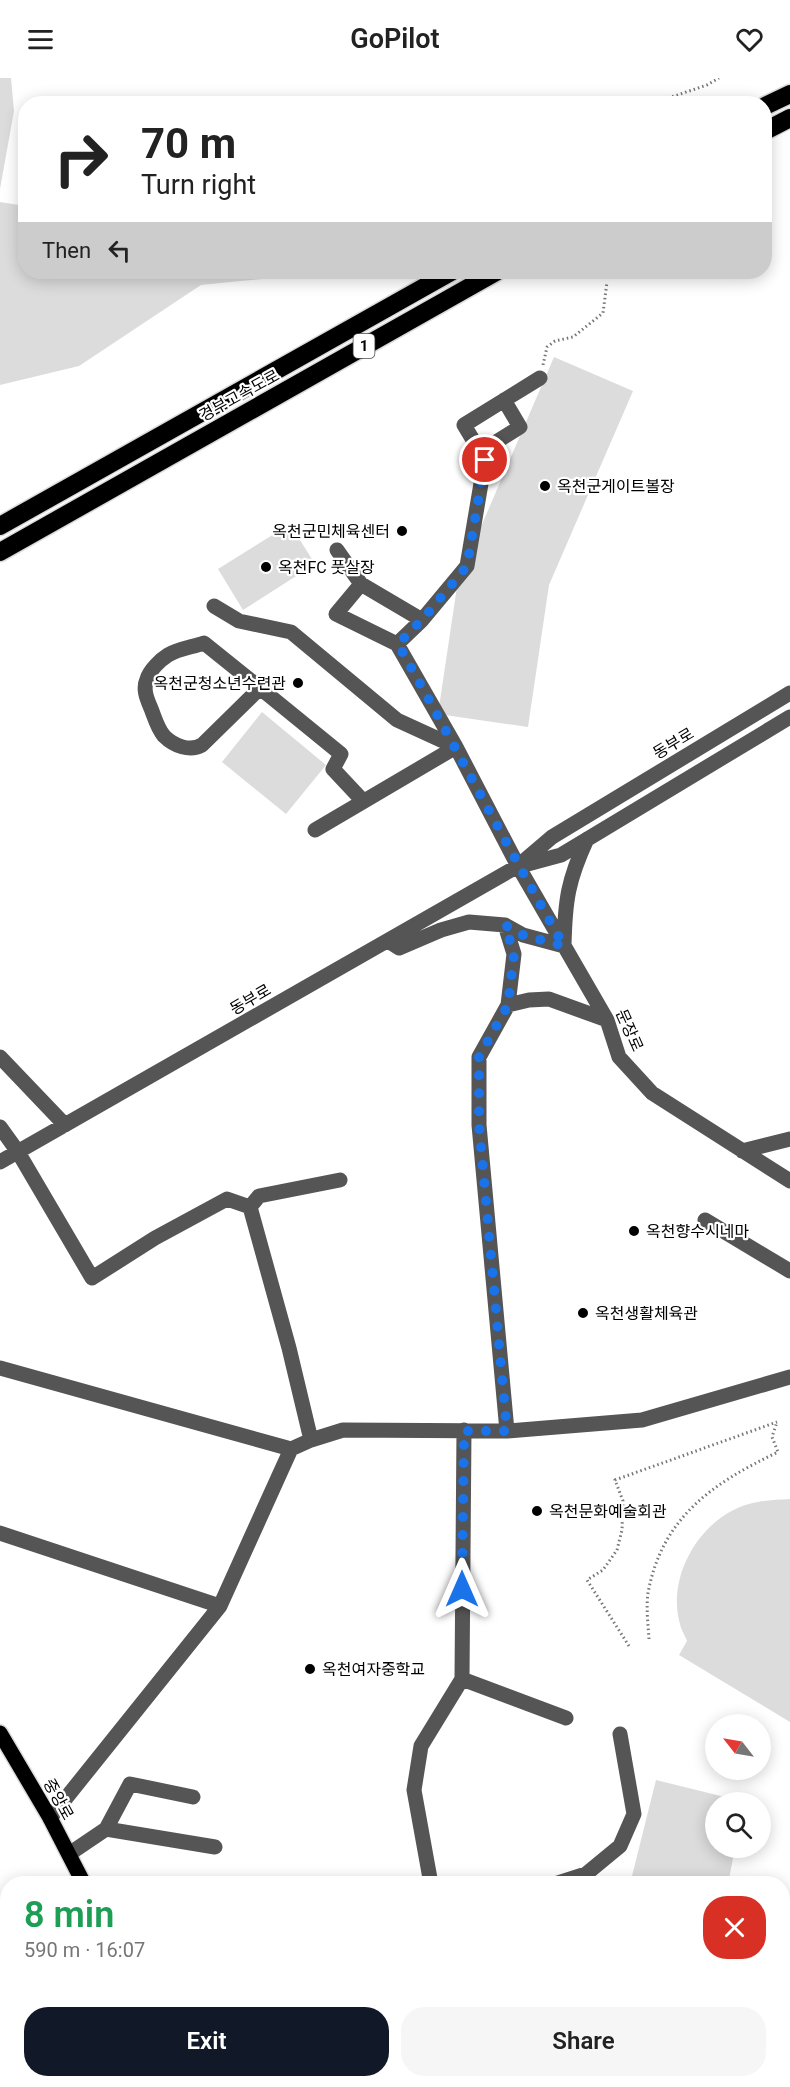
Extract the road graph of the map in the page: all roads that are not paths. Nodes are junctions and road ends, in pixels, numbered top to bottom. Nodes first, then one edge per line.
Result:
1 (790, 94) edge
2 (772, 103) edge
3 (790, 118) edge
4 (772, 127) edge
5 (439, 279) edge
6 (484, 279) edge
7 (540, 378) road end
8 (504, 400) junction
9 (480, 452) junction
10 (0, 526) edge
11 (338, 550) dead end
12 (0, 552) edge
13 (361, 584) junction
14 (214, 606) dead end
15 (422, 620) junction
16 (398, 644) junction
17 (260, 688) junction
18 (790, 693) edge
19 (790, 717) edge
20 (456, 747) junction
21 (363, 801) junction
22 (315, 830) dead end
23 (587, 839) junction
24 (518, 866) junction
25 (505, 925) junction
26 (388, 941) junction
27 (564, 946) junction
28 (508, 1005) junction
29 (608, 1020) junction
30 (0, 1057) edge
31 (65, 1125) junction
32 (0, 1127) edge
33 (790, 1139) edge
34 (742, 1151) junction
35 (18, 1152) junction
36 (0, 1162) edge
37 (340, 1180) dead end
38 (790, 1181) edge
39 (250, 1207) junction
40 (705, 1220) dead end
41 (790, 1271) edge
42 (0, 1368) edge
43 (790, 1377) edge
44 (464, 1431) junction
45 (507, 1431) junction
46 (311, 1440) junction
47 (291, 1449) junction
48 (0, 1533) edge
49 (220, 1606) junction
50 (462, 1679) junction
51 (566, 1718) dead end
52 (0, 1733) edge
53 (620, 1734) dead end
54 (193, 1797) dead end
55 (50, 1818) junction
56 (106, 1829) junction
57 (215, 1847) dead end
58 (69, 1854) junction
59 (80, 1876) edge
60 (429, 1876) edge
61 (580, 1876) edge

1 - 2 highway
3 - 4 highway
5 - 10 highway, 경부고속도로 / 1
6 - 12 highway, 경부고속도로 / 1
7 - 8 street
8 - 9 street
8 - 9 street
9 - 15 street
11 - 13 street
13 - 15 street
13 - 16 street
14 - 20 street
15 - 16 street
16 - 20 street, 문장로
17 - 17 street
17 - 21 street
18 - 24 street, 동부로
19 - 23 street, 동부로
20 - 21 street
20 - 24 street, 문장로
21 - 22 street
23 - 24 street, 동부로
23 - 27 street
24 - 26 street, 동부로
24 - 27 street, 문장로
25 - 26 street
25 - 27 street
25 - 28 street
26 - 31 street, 동부로
27 - 29 street, 문장로
28 - 29 street
28 - 45 street
29 - 34 street, 문장로
30 - 31 street
31 - 35 street, 동부로
32 - 35 street
33 - 34 street
34 - 38 street, 문장로
35 - 36 street, 동부로
35 - 39 street
37 - 39 street
39 - 46 street
40 - 41 street
42 - 47 street
43 - 45 street
44 - 45 street
44 - 46 street
44 - 50 street
46 - 47 street
47 - 49 street
48 - 49 street
49 - 55 street
50 - 51 street
50 - 60 street
52 - 55 main road, 중앙로
53 - 61 street
54 - 56 street
55 - 58 main road, 중앙로
56 - 57 street
56 - 58 street
58 - 59 main road, 중앙로

